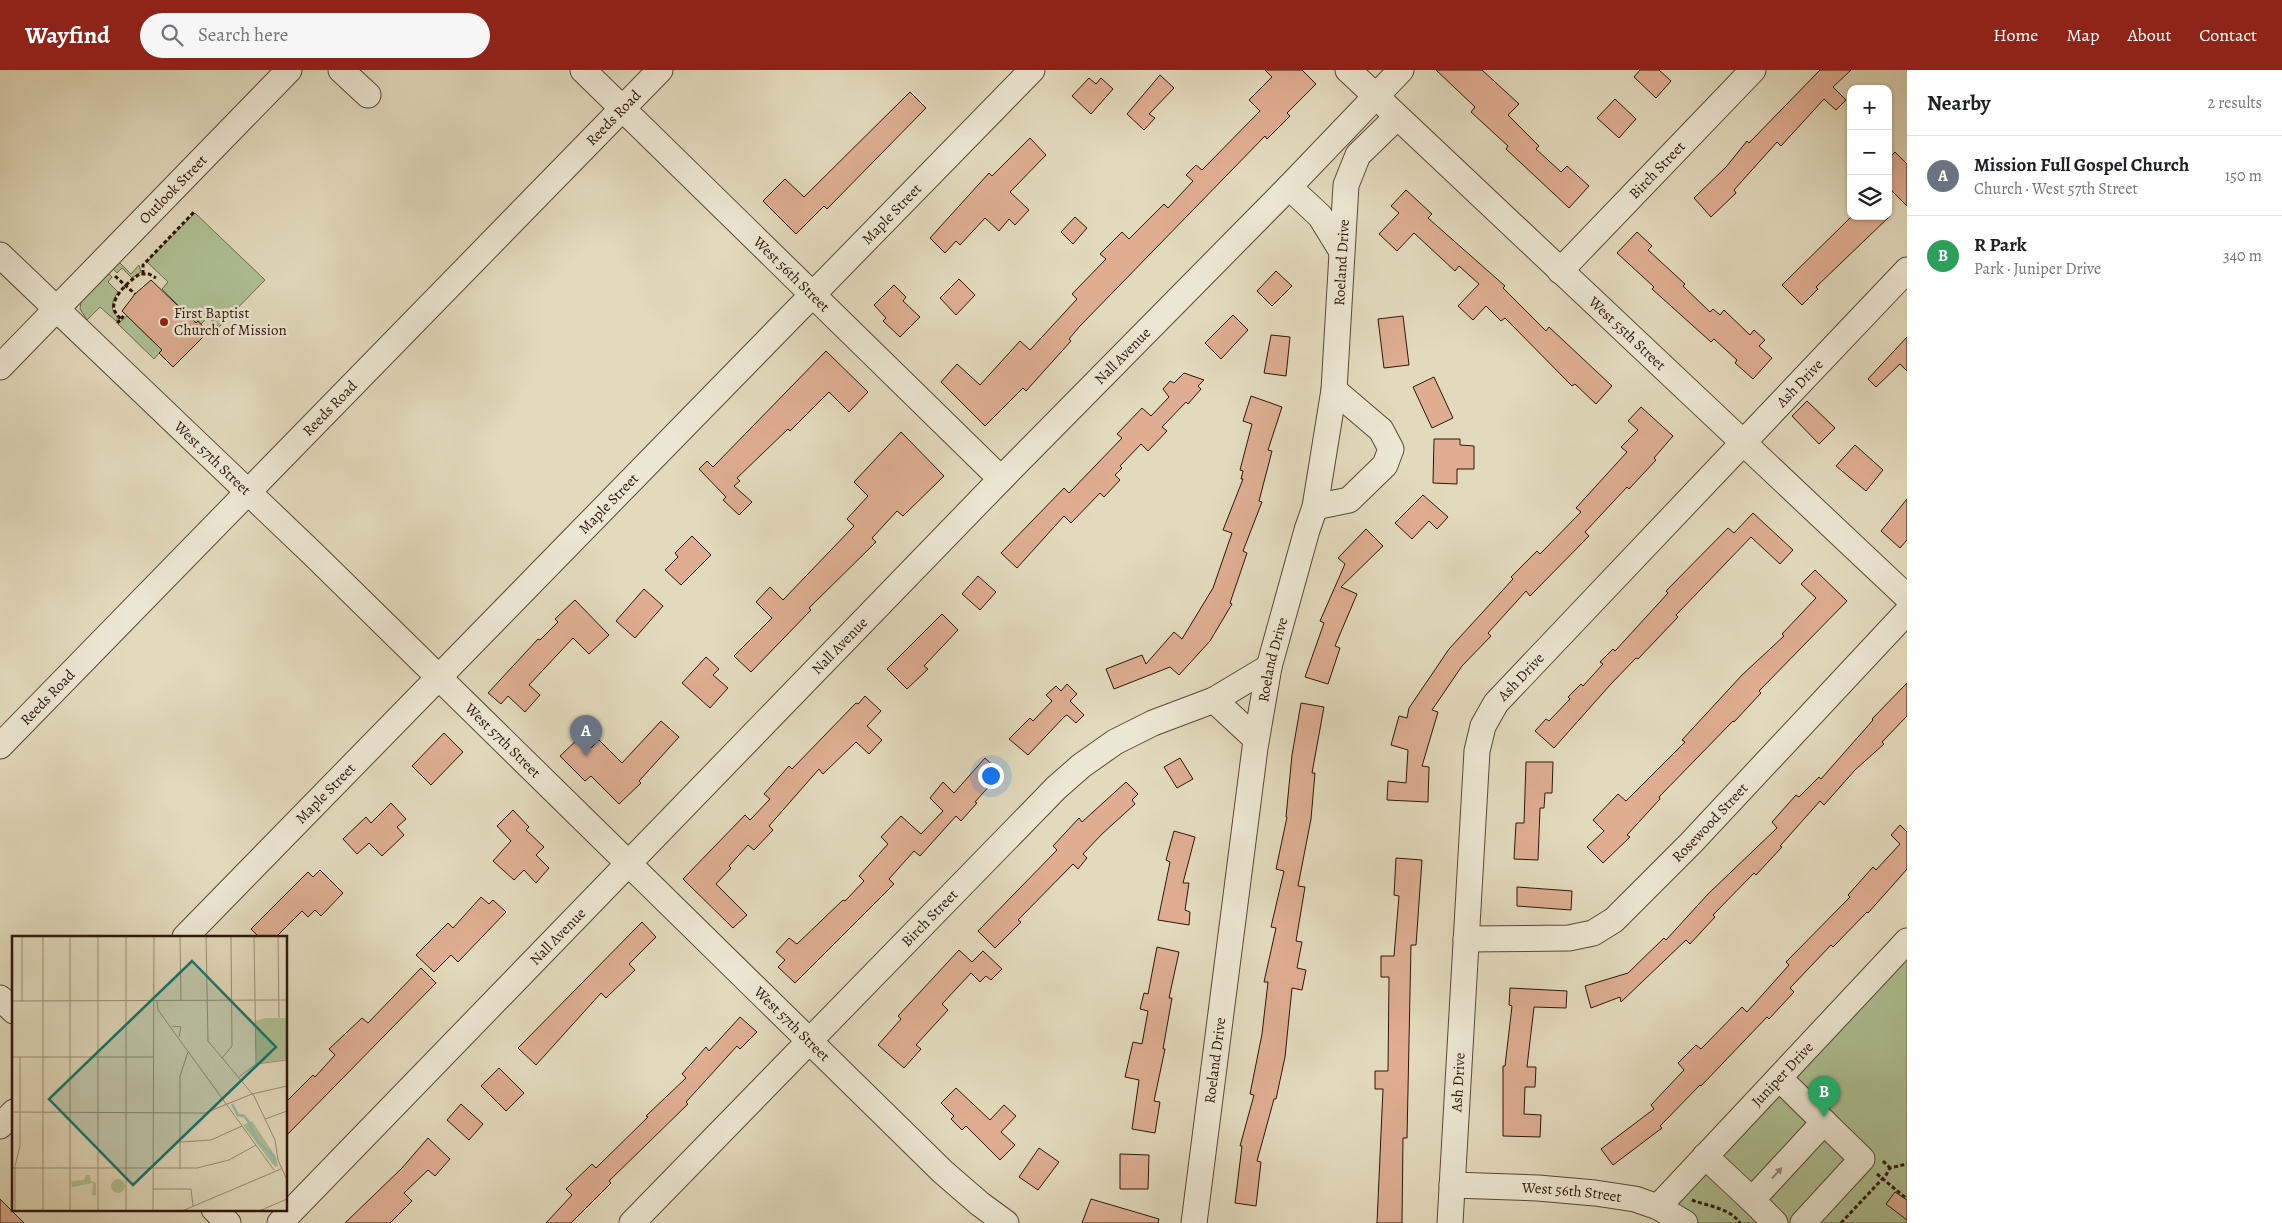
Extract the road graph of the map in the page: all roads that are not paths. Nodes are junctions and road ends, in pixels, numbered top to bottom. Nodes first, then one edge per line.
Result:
1 (289, 70) edge
2 (341, 70) edge
3 (583, 70) edge
4 (660, 70) edge
5 (1032, 70) edge
6 (1348, 70) edge
7 (1401, 70) edge
8 (1753, 70) edge
9 (368, 95) dead end
10 (1375, 97) junction
11 (622, 109) junction
12 (1397, 117) junction
13 (1289, 188) junction
14 (1341, 250) junction
15 (0, 256) edge
16 (1907, 270) edge
17 (1560, 271) junction
18 (812, 296) junction
19 (55, 309) junction
20 (0, 366) edge
21 (1334, 390) junction
22 (1741, 442) junction
23 (1001, 479) junction
24 (247, 492) junction
25 (1315, 507) junction
26 (1907, 597) edge
27 (1907, 612) edge
28 (1268, 667) junction
29 (438, 678) junction
30 (1214, 700) junction
31 (1256, 739) junction
32 (0, 746) edge
33 (627, 863) junction
34 (186, 936) edge
35 (1466, 939) junction
36 (1907, 941) edge
37 (0, 998) edge
38 (12, 1009) edge
39 (810, 1041) junction
40 (1778, 1078) junction
41 (12, 1114) edge
42 (1824, 1122) junction
43 (0, 1126) edge
44 (1705, 1156) junction
45 (1452, 1185) junction
46 (1752, 1200) junction
47 (1658, 1207) junction
48 (215, 1210) edge
49 (228, 1223) edge
50 (280, 1223) edge
51 (632, 1223) edge
52 (1006, 1223) edge
53 (1194, 1223) edge
54 (1450, 1223) edge
55 (1685, 1223) edge
56 (1775, 1223) edge
57 (1803, 1223) edge

1 - 19 street, Outlook Street
2 - 9 street
3 - 11 street, West 56th Street
4 - 11 street, Reeds Road
5 - 18 street, Maple Street
6 - 10 street, West 55th Street
7 - 10 street, Nall Avenue
8 - 17 street, Birch Street
10 - 12 street, West 55th Street
10 - 13 street, Nall Avenue
11 - 18 street, West 56th Street
11 - 24 street, Reeds Road
12 - 14 street, Roeland Drive
12 - 17 street, West 55th Street
13 - 14 street
13 - 23 street, Nall Avenue
14 - 21 street, Roeland Drive
15 - 19 street, West 57th Street
16 - 22 street, Ash Drive
17 - 22 street, West 55th Street
18 - 23 street, West 56th Street
18 - 29 street, Maple Street
19 - 20 street, Outlook Street
19 - 24 street, West 57th Street
21 - 25 street, Roeland Drive
21 - 25 street
22 - 26 street, West 55th Street
22 - 35 street, Ash Drive
23 - 33 street, Nall Avenue
24 - 29 street, West 57th Street
24 - 32 street, Reeds Road
25 - 28 street, Roeland Drive
27 - 35 street, Rosewood Street
28 - 30 street, Birch Street
28 - 31 street, Roeland Drive
29 - 33 street, West 57th Street
29 - 34 street, Maple Street
30 - 31 street
30 - 39 street, Birch Street
31 - 53 street, Roeland Drive
33 - 39 street, West 57th Street
33 - 50 street, Nall Avenue
35 - 45 street, Ash Drive
36 - 40 street, Juniper Drive
37 - 38 street
39 - 51 street, Birch Street
39 - 52 street, West 57th Street
40 - 42 street
40 - 44 street, Juniper Drive
41 - 43 street
46 -> 42 street
42 - 57 street
44 - 46 street
44 - 47 street, Juniper Drive
45 - 47 street, West 56th Street
45 - 54 street, Ash Drive
46 - 56 street
47 - 55 street, West 56th Street
48 - 49 street

